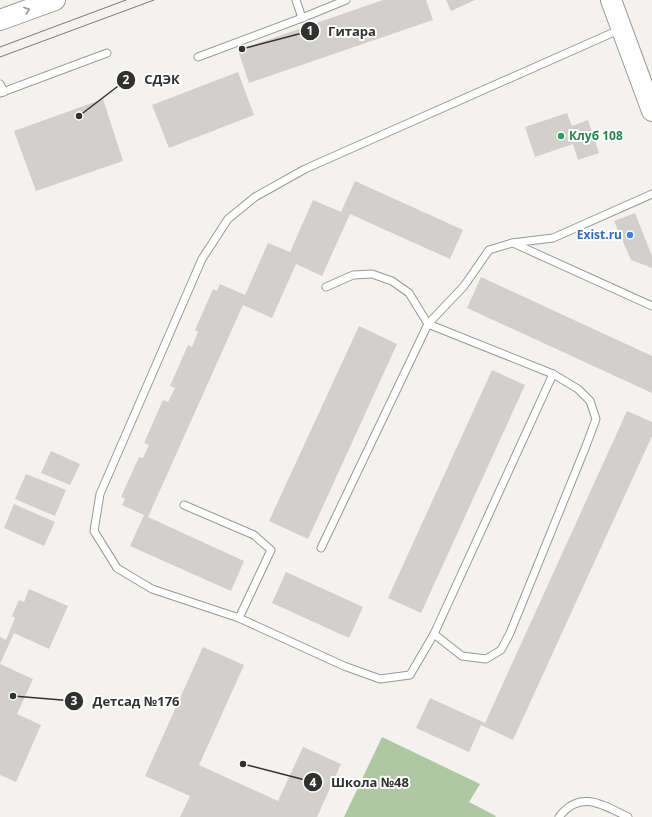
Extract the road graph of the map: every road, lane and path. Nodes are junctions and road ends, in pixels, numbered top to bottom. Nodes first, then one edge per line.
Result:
1 (55, 0) edge
2 (296, 0) edge
3 (346, 0) edge
4 (611, 0) edge
5 (302, 18) junction
6 (0, 20) edge
7 (621, 29) junction
8 (107, 53) dead end
9 (198, 57) dead end
10 (0, 84) edge
11 (2, 93) edge
12 (652, 111) edge
13 (652, 194) edge
14 (512, 243) junction
15 (326, 287) dead end
16 (652, 306) edge
17 (428, 324) junction
18 (553, 374) junction
19 (184, 505) dead end
20 (321, 548) dead end
21 (240, 618) junction
22 (434, 634) junction
23 (559, 817) edge
24 (628, 817) edge

6 -> 1 street
2 - 5 lane
3 - 5 lane
4 - 7 street
5 - 9 lane
7 - 12 street
7 - 21 lane
8 - 11 lane
10 - 11 lane
13 - 14 lane
14 - 16 lane
14 - 17 lane
15 - 17 lane
17 - 18 lane
17 - 20 lane
18 - 22 lane
18 - 22 lane
19 - 21 lane
21 - 22 lane
23 - 24 lane

